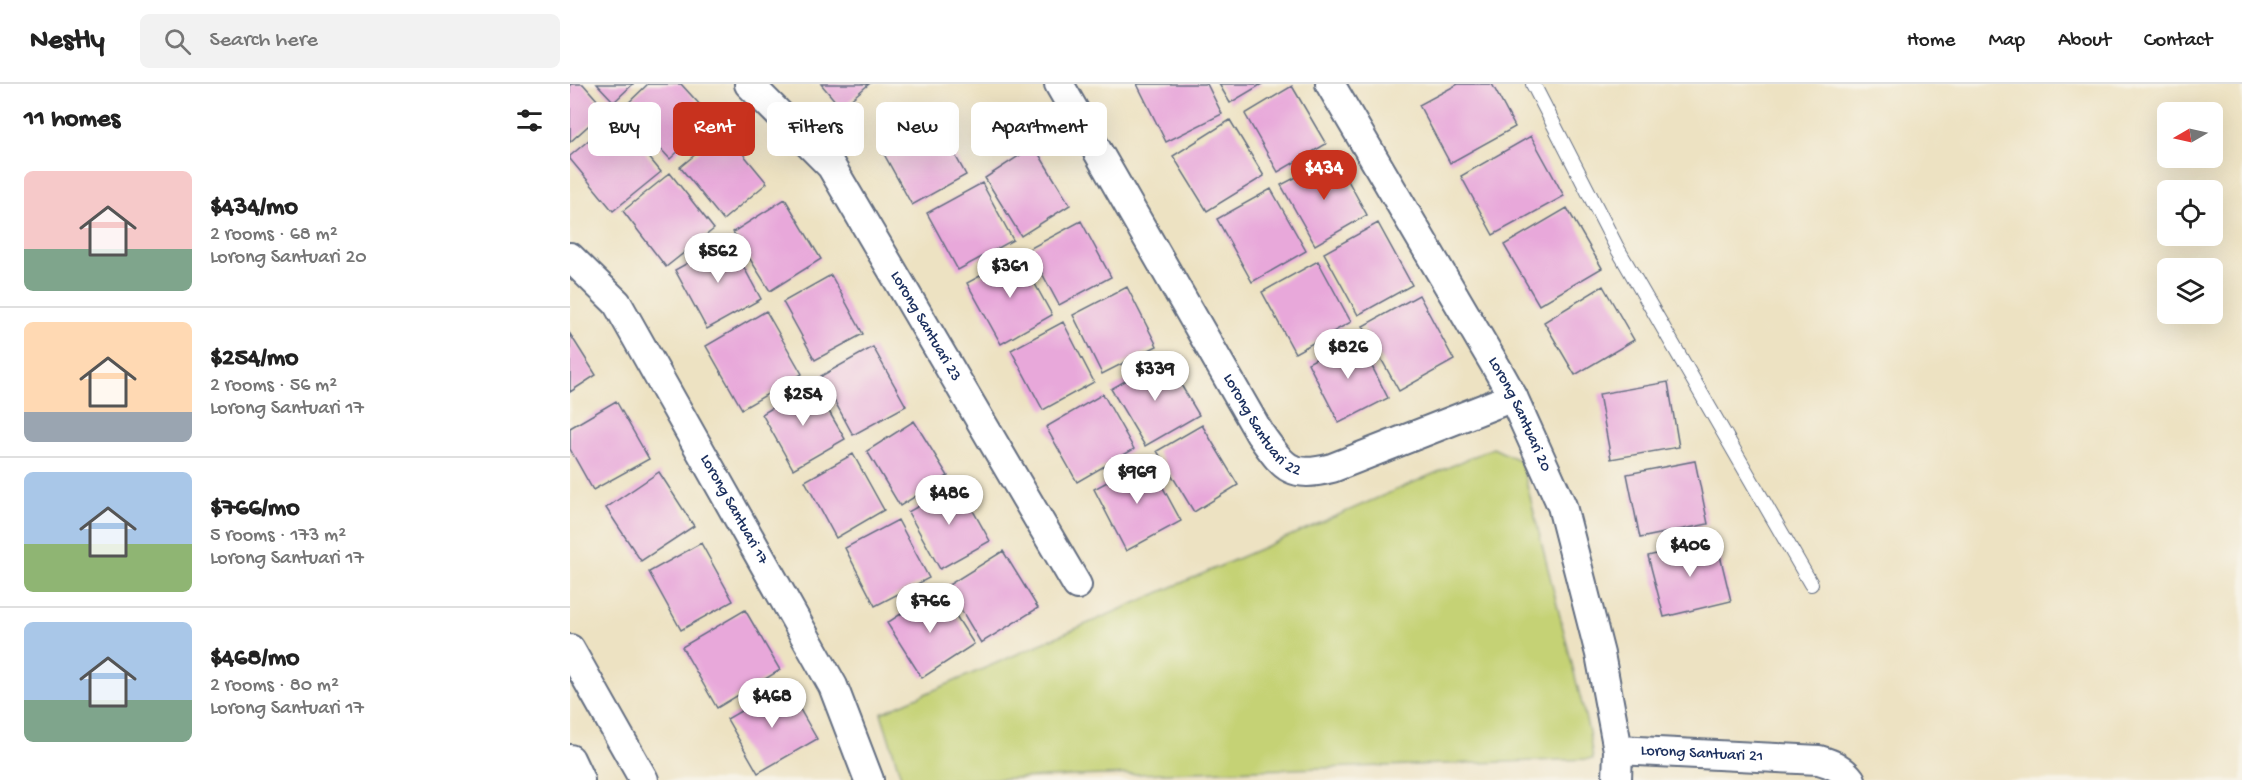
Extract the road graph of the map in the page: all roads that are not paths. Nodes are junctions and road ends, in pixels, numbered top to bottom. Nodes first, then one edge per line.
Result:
1 (749, 84) edge
2 (1059, 84) edge
3 (1330, 84) edge
4 (1533, 84) edge
5 (570, 256) edge
6 (1513, 397) junction
7 (1811, 584) dead end
8 (1077, 585) dead end
9 (570, 649) edge
10 (1618, 750) junction
11 (570, 759) edge
12 (580, 780) edge
13 (644, 780) edge
14 (869, 780) edge
15 (1617, 780) edge
16 (1851, 780) edge

1 - 8 street, Lorong Santuari 23
2 - 6 street, Lorong Santuari 22
3 - 6 street, Lorong Santuari 20
4 - 7 lane
5 - 14 street, Lorong Santuari 17
6 - 10 street, Lorong Santuari 20
9 - 13 street
10 - 15 street, Lorong Santuari 20
10 - 16 street, Lorong Santuari 21
11 - 12 street

